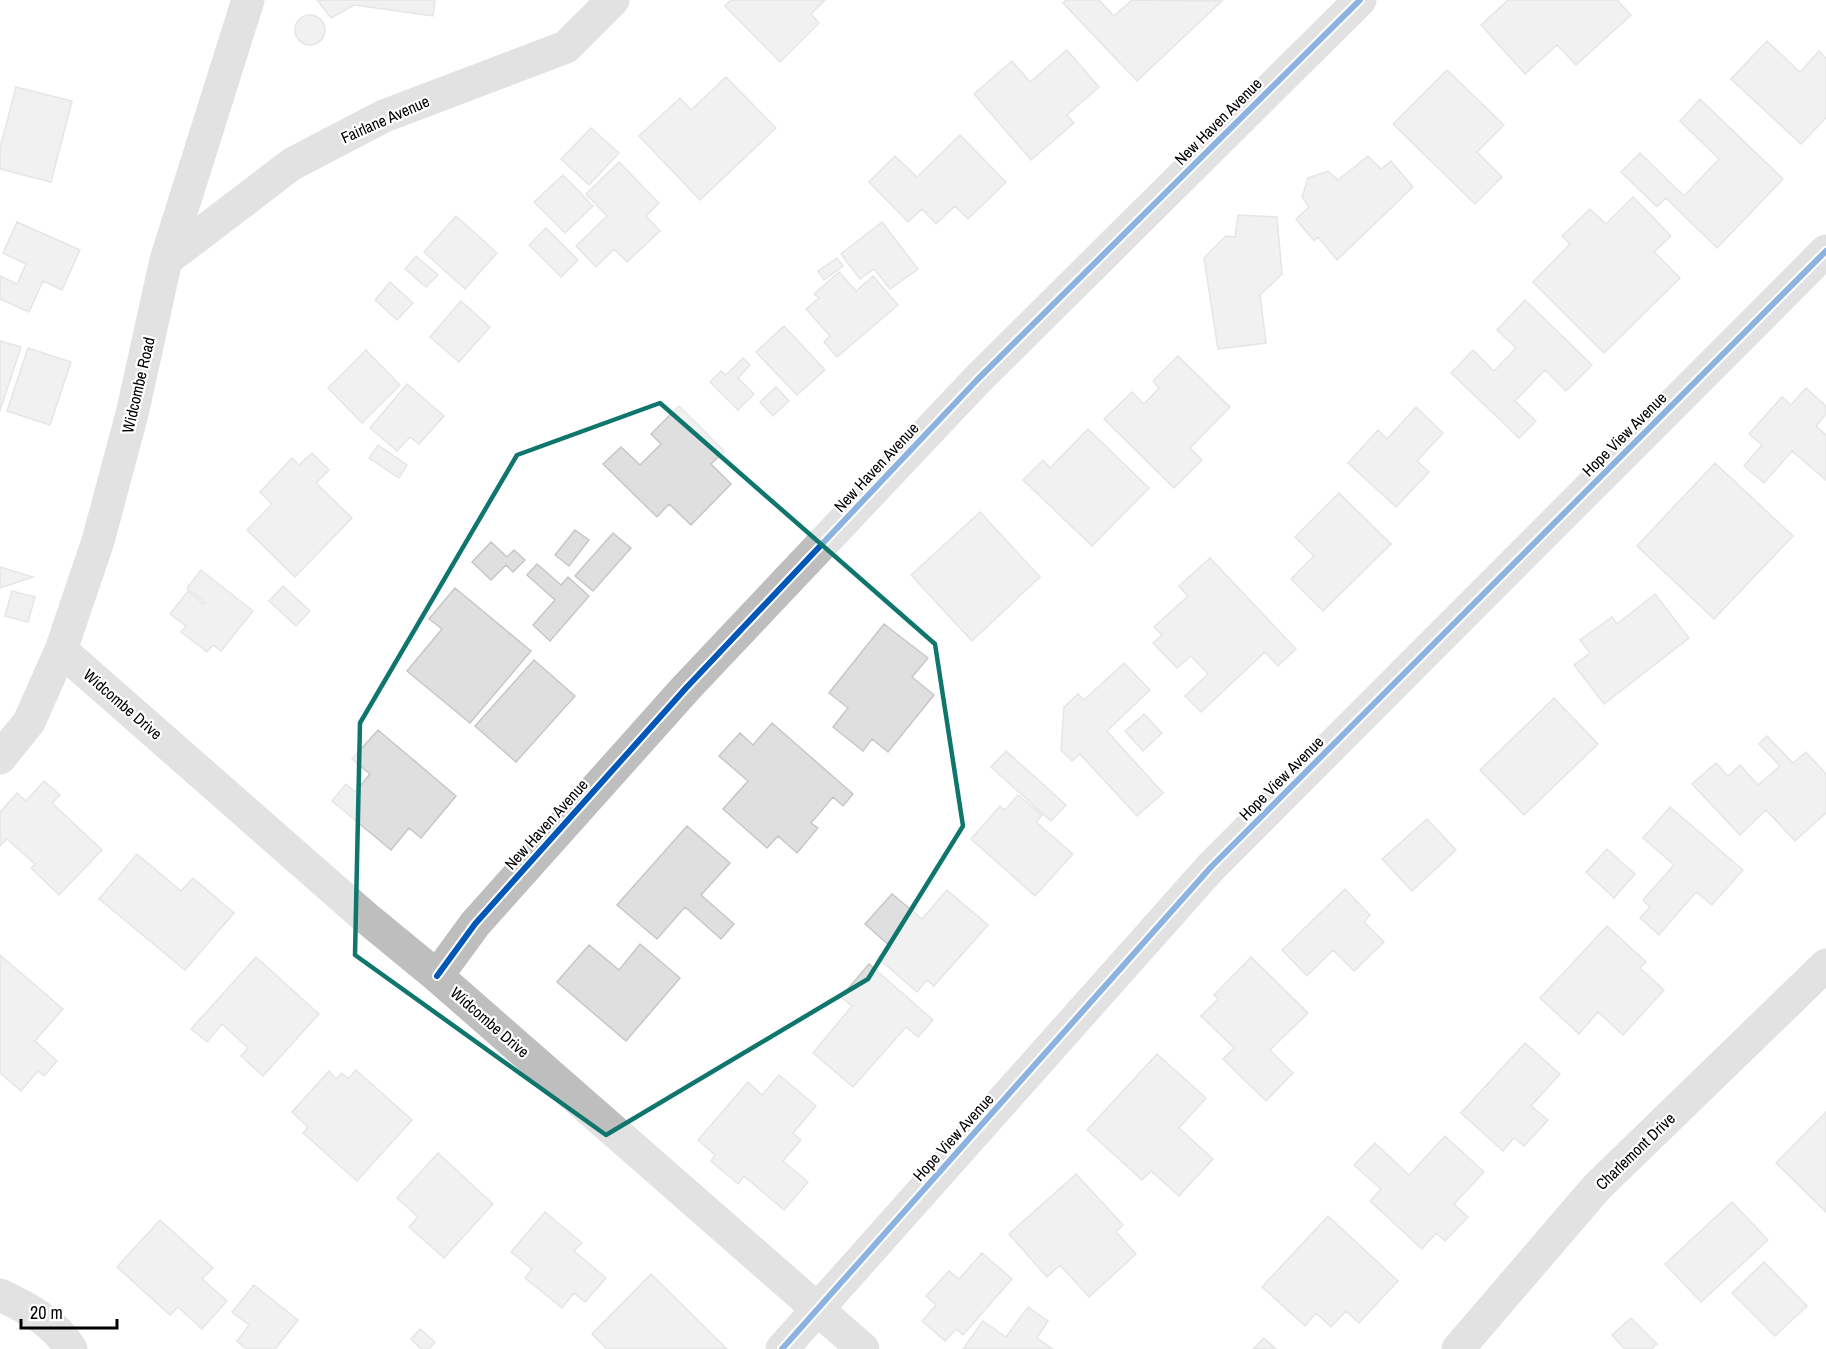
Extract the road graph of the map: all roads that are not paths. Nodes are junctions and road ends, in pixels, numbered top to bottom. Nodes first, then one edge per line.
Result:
1 (248, 0) edge
2 (613, 0) edge
3 (1360, 0) edge
4 (1826, 251) edge
5 (166, 260) junction
6 (61, 650) junction
7 (0, 758) edge
8 (1826, 964) edge
9 (437, 976) junction
10 (0, 1295) edge
11 (818, 1310) junction
12 (71, 1349) edge
13 (782, 1349) edge
14 (863, 1349) edge
15 (1458, 1349) edge

1 - 5 street, Widcombe Road
2 - 5 street, Fairlane Avenue
3 - 9 street, New Haven Avenue
4 - 11 street, Hope View Avenue
5 - 6 street, Widcombe Road
6 - 7 street, Widcombe Road
6 - 9 street, Widcombe Drive
8 - 15 street, Charlemont Drive
9 - 11 street, Widcombe Drive
10 - 12 street
11 - 13 street, Hope View Avenue
11 - 14 street, Widcombe Drive

